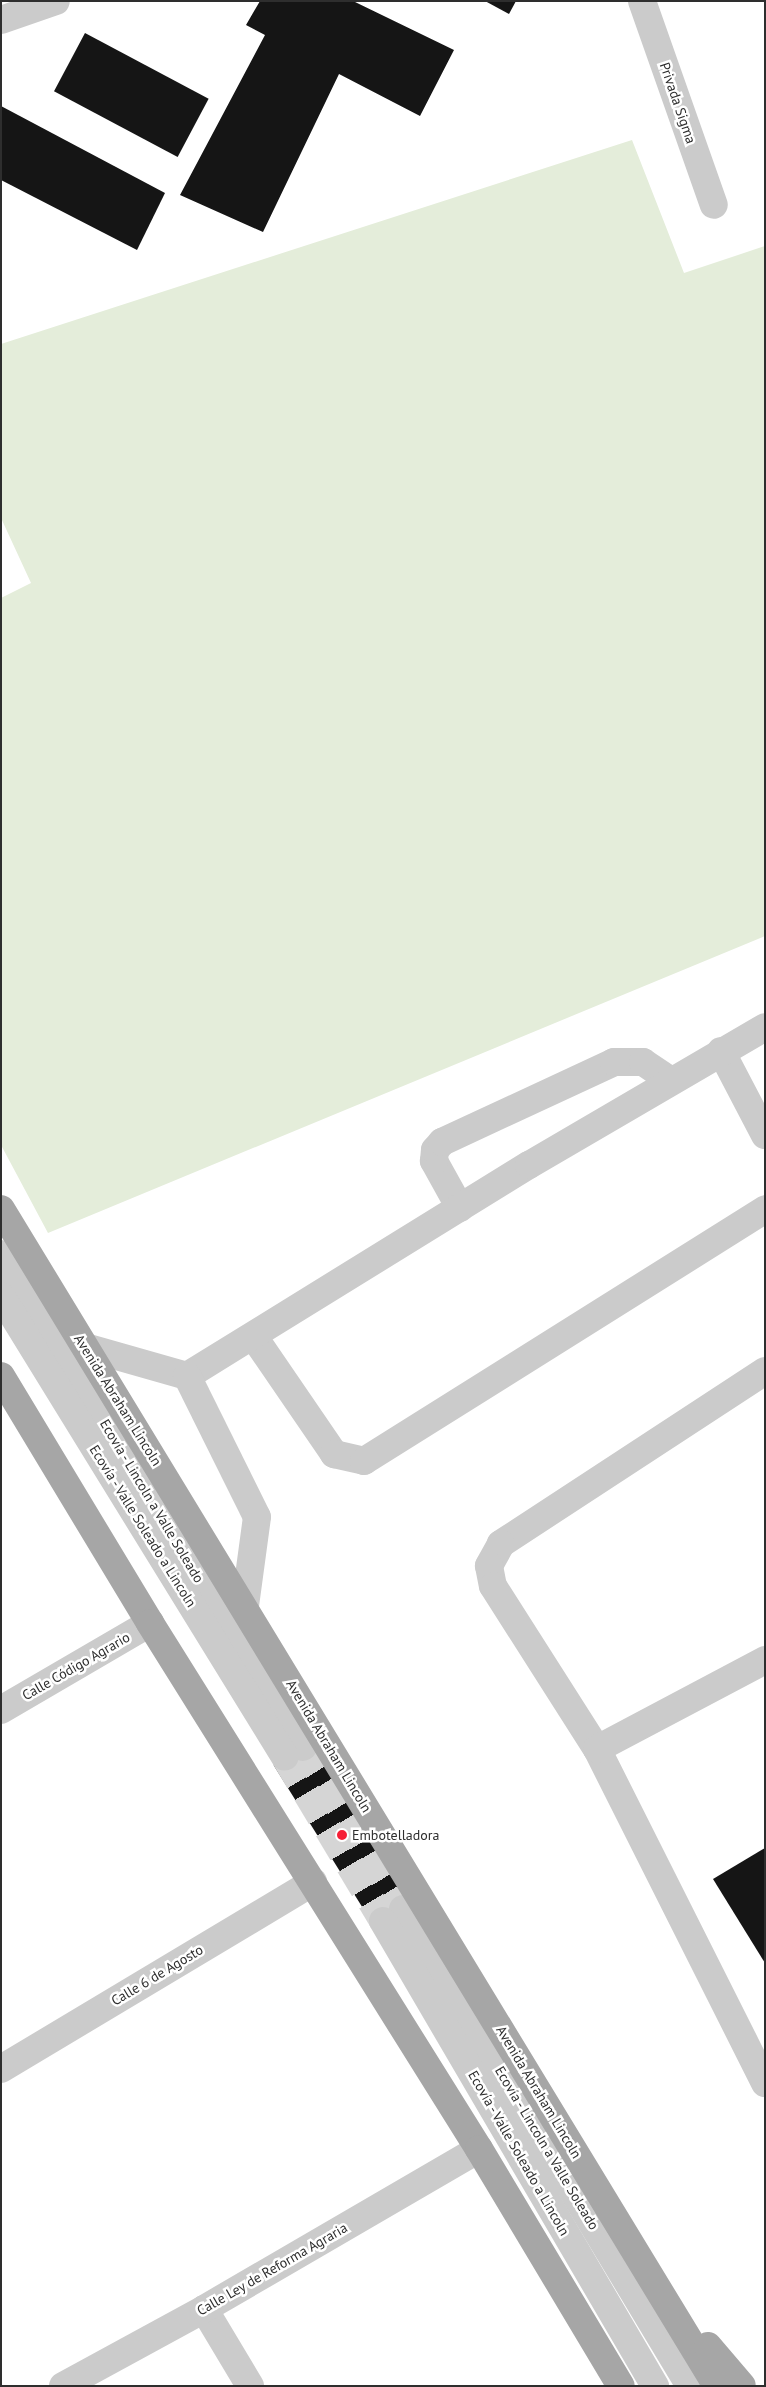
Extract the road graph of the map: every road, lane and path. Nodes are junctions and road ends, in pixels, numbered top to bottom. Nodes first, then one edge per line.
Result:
1 (56, 1) edge
2 (642, 1) edge
3 (1, 20) edge
4 (714, 205) dead end
5 (765, 1027) edge
6 (721, 1051) junction
7 (670, 1080) junction
8 (765, 1135) edge
9 (460, 1208) junction
10 (1, 1209) edge
11 (765, 1209) edge
12 (1, 1254) edge
13 (1, 1296) edge
14 (254, 1337) junction
15 (85, 1347) junction
16 (765, 1371) edge
17 (1, 1376) edge
18 (187, 1376) junction
19 (245, 1606) junction
20 (150, 1623) junction
21 (765, 1660) edge
22 (1, 1710) edge
23 (597, 1749) junction
24 (294, 1752) joint
25 (313, 1882) junction
26 (393, 1915) joint
27 (1, 2069) edge
28 (765, 2083) edge
29 (480, 2149) junction
30 (655, 2284) junction
31 (204, 2309) junction
32 (63, 2386) edge
33 (250, 2386) edge
34 (621, 2386) edge
35 (655, 2386) edge
36 (690, 2386) edge
37 (717, 2386) edge
38 (742, 2386) edge

1 - 3 street
2 - 4 street, Privada Sigma
5 - 6 street
6 - 7 street
6 - 8 street
7 - 9 street
7 - 9 street
9 - 14 street
10 - 15 main road, Avenida Abraham Lincoln
11 - 14 street
12 - 24 street, Ecovía - Lincoln a Valle Soleado
13 - 24 street, Ecovía - Valle Soleado a Lincoln
14 - 18 street
15 - 18 street
15 - 19 main road, Avenida Abraham Lincoln
16 - 23 street
17 - 20 main road
18 - 19 street
19 - 30 main road, Avenida Abraham Lincoln
20 - 22 street, Calle Código Agrario
20 - 25 main road
21 - 23 street
23 - 28 street
25 - 27 street, Calle 6 de Agosto
25 - 29 main road
26 - 35 street, Ecovía - Valle Soleado a Lincoln
26 - 36 street, Ecovía - Lincoln a Valle Soleado
29 - 31 street, Calle Ley de Reforma Agraria
29 - 34 main road
30 - 37 main road, Avenida Abraham Lincoln
30 - 38 main road, Avenida Abraham Lincoln
31 - 32 street, Calle Ley de Reforma Agraria
31 - 33 street

